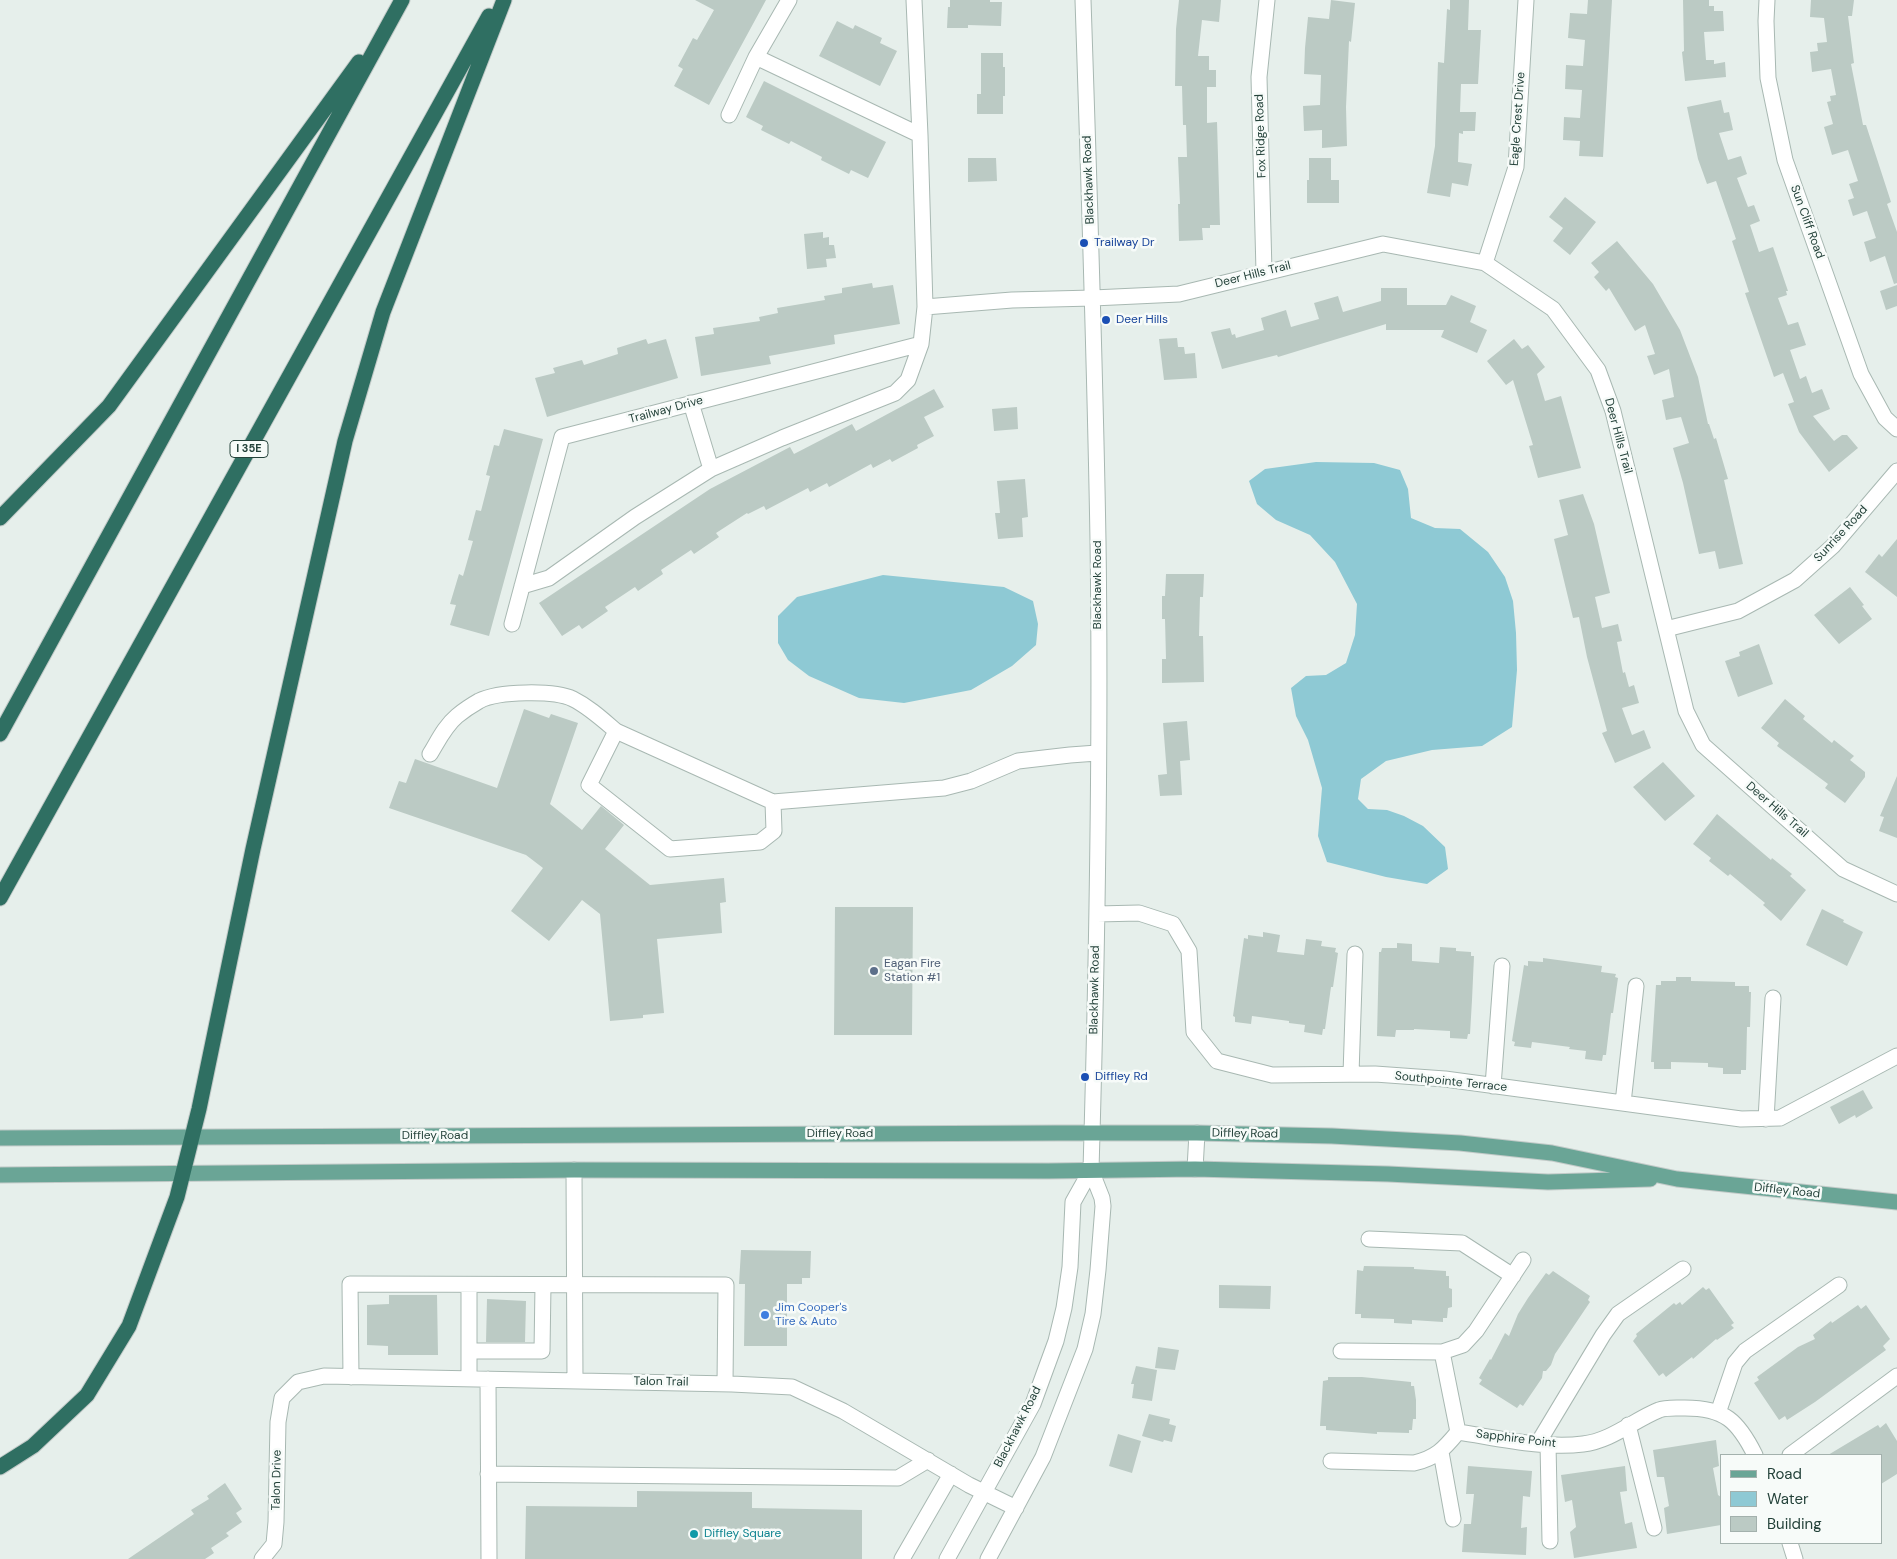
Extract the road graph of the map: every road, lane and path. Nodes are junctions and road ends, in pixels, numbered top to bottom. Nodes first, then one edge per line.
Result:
1 (498, 0) edge
2 (504, 0) edge
3 (789, 0) edge
4 (914, 0) edge
5 (1083, 0) edge
6 (1267, 0) edge
7 (1526, 0) edge
8 (1767, 0) edge
9 (399, 5) edge
10 (756, 57) junction
11 (729, 115) dead end
12 (920, 135) junction
13 (1486, 263) junction
14 (1264, 272) junction
15 (1093, 298) junction
16 (925, 307) junction
17 (921, 344) junction
18 (691, 403) junction
19 (1897, 429) edge
20 (711, 469) junction
21 (1897, 471) edge
22 (0, 518) edge
23 (522, 586) junction
24 (512, 624) dead end
25 (1666, 630) junction
26 (616, 731) junction
27 (0, 734) edge
28 (1097, 753) junction
29 (430, 754) dead end
30 (773, 802) junction
31 (1897, 894) edge
32 (0, 898) edge
33 (1097, 914) junction
34 (1355, 954) dead end
35 (1502, 966) dead end
36 (1636, 986) dead end
37 (1773, 998) dead end
38 (1897, 1056) edge
39 (1350, 1074) junction
40 (1492, 1086) junction
41 (1624, 1103) junction
42 (1766, 1118) junction
43 (1092, 1133) junction
44 (1197, 1133) junction
45 (0, 1138) edge
46 (192, 1138) junction
47 (1195, 1169) junction
48 (574, 1170) junction
49 (1091, 1170) junction
50 (183, 1174) junction
51 (0, 1175) edge
52 (1677, 1179) junction
53 (1897, 1202) edge
54 (1369, 1239) dead end
55 (1523, 1260) dead end
56 (1683, 1269) dead end
57 (1513, 1276) junction
58 (469, 1285) junction
59 (543, 1285) junction
60 (575, 1286) junction
61 (1840, 1286) dead end
62 (1341, 1350) dead end
63 (469, 1351) junction
64 (1442, 1352) junction
65 (1897, 1376) edge
66 (351, 1377) junction
67 (469, 1379) junction
68 (488, 1379) junction
69 (576, 1381) junction
70 (725, 1384) junction
71 (282, 1398) joint
72 (1718, 1413) junction
73 (1628, 1426) junction
74 (1458, 1432) junction
75 (1543, 1444) junction
76 (1441, 1452) junction
77 (1754, 1454) edge
78 (1791, 1454) edge
79 (928, 1460) junction
80 (1331, 1461) dead end
81 (0, 1467) edge
82 (488, 1474) junction
83 (952, 1474) junction
84 (984, 1492) junction
85 (1016, 1508) junction
86 (1453, 1519) dead end
87 (1654, 1528) dead end
88 (1550, 1541) dead end
89 (1790, 1544) edge
90 (262, 1559) edge
91 (488, 1559) edge
92 (902, 1559) edge
93 (947, 1559) edge
94 (988, 1559) edge
95 (1794, 1559) edge

1 - 32 highway, I 35E
2 - 46 highway
3 - 10 street
4 - 12 street
5 - 15 street, Blackhawk Road
6 - 14 street, Fox Ridge Road
7 - 13 street, Eagle Crest Drive
8 - 19 street, Sun Cliff Road
9 - 22 highway
9 - 27 highway
10 - 11 street
10 - 12 street
12 - 16 street
13 - 14 street, Deer Hills Trail
13 - 25 street, Deer Hills Trail
14 - 15 street, Deer Hills Trail
15 - 16 street
15 - 28 street, Blackhawk Road
16 - 17 street
17 - 18 street, Trailway Drive
17 - 20 street
18 - 20 street
18 - 23 street, Trailway Drive
20 - 23 street
21 - 25 street, Sunrise Road
23 - 24 street, Trailway Drive
25 - 31 street, Deer Hills Trail
26 - 29 street
26 - 30 street
26 - 30 street
28 - 30 street
28 - 33 street, Blackhawk Road
33 - 39 street, Southpointe Terrace
33 - 43 street, Blackhawk Road
34 - 39 street
35 - 40 street
36 - 41 street
37 - 42 street
38 - 42 street, Southpointe Terrace
39 - 40 street, Southpointe Terrace
40 - 41 street, Southpointe Terrace
41 - 42 street, Southpointe Terrace
43 - 44 main road, Diffley Road
43 - 46 main road, Diffley Road
43 - 49 street, Blackhawk Road
44 - 47 street
44 - 52 main road, Diffley Road
45 - 46 main road, Diffley Road
46 - 50 highway
47 - 49 main road, Diffley Road
47 - 52 main road, Diffley Road
48 - 49 main road, Diffley Road
48 - 50 main road, Diffley Road
48 - 60 street
49 - 84 street, Blackhawk Road
49 - 85 street, Blackhawk Road
50 - 51 main road, Diffley Road
50 - 81 highway
52 - 53 main road, Diffley Road
54 - 57 street
55 - 57 street
56 - 75 street
57 - 64 street
58 - 59 street
58 - 63 street
58 - 66 street
59 - 60 street
59 - 63 street
60 - 69 street
60 - 70 street
61 - 72 street
62 - 64 street
63 - 67 street
64 - 74 street
65 - 78 street
66 - 67 street, Talon Trail
66 - 71 street, Talon Trail
67 - 68 street, Talon Trail
68 - 69 street, Talon Trail
68 - 82 street
69 - 70 street, Talon Trail
70 - 79 street, Talon Trail
71 - 90 street, Talon Drive
72 - 73 street, Sapphire Point
72 - 77 street, Sapphire Point
73 - 75 street, Sapphire Point
73 - 87 street
74 - 75 street, Sapphire Point
74 - 76 street
75 - 88 street
76 - 80 street
76 - 86 street
79 - 82 street
79 - 83 street, Talon Trail
82 - 91 street
83 - 84 street, Talon Trail
83 - 92 street
84 - 85 street, Talon Trail
84 - 93 street, Blackhawk Road
85 - 94 street, Blackhawk Road
89 - 95 street

